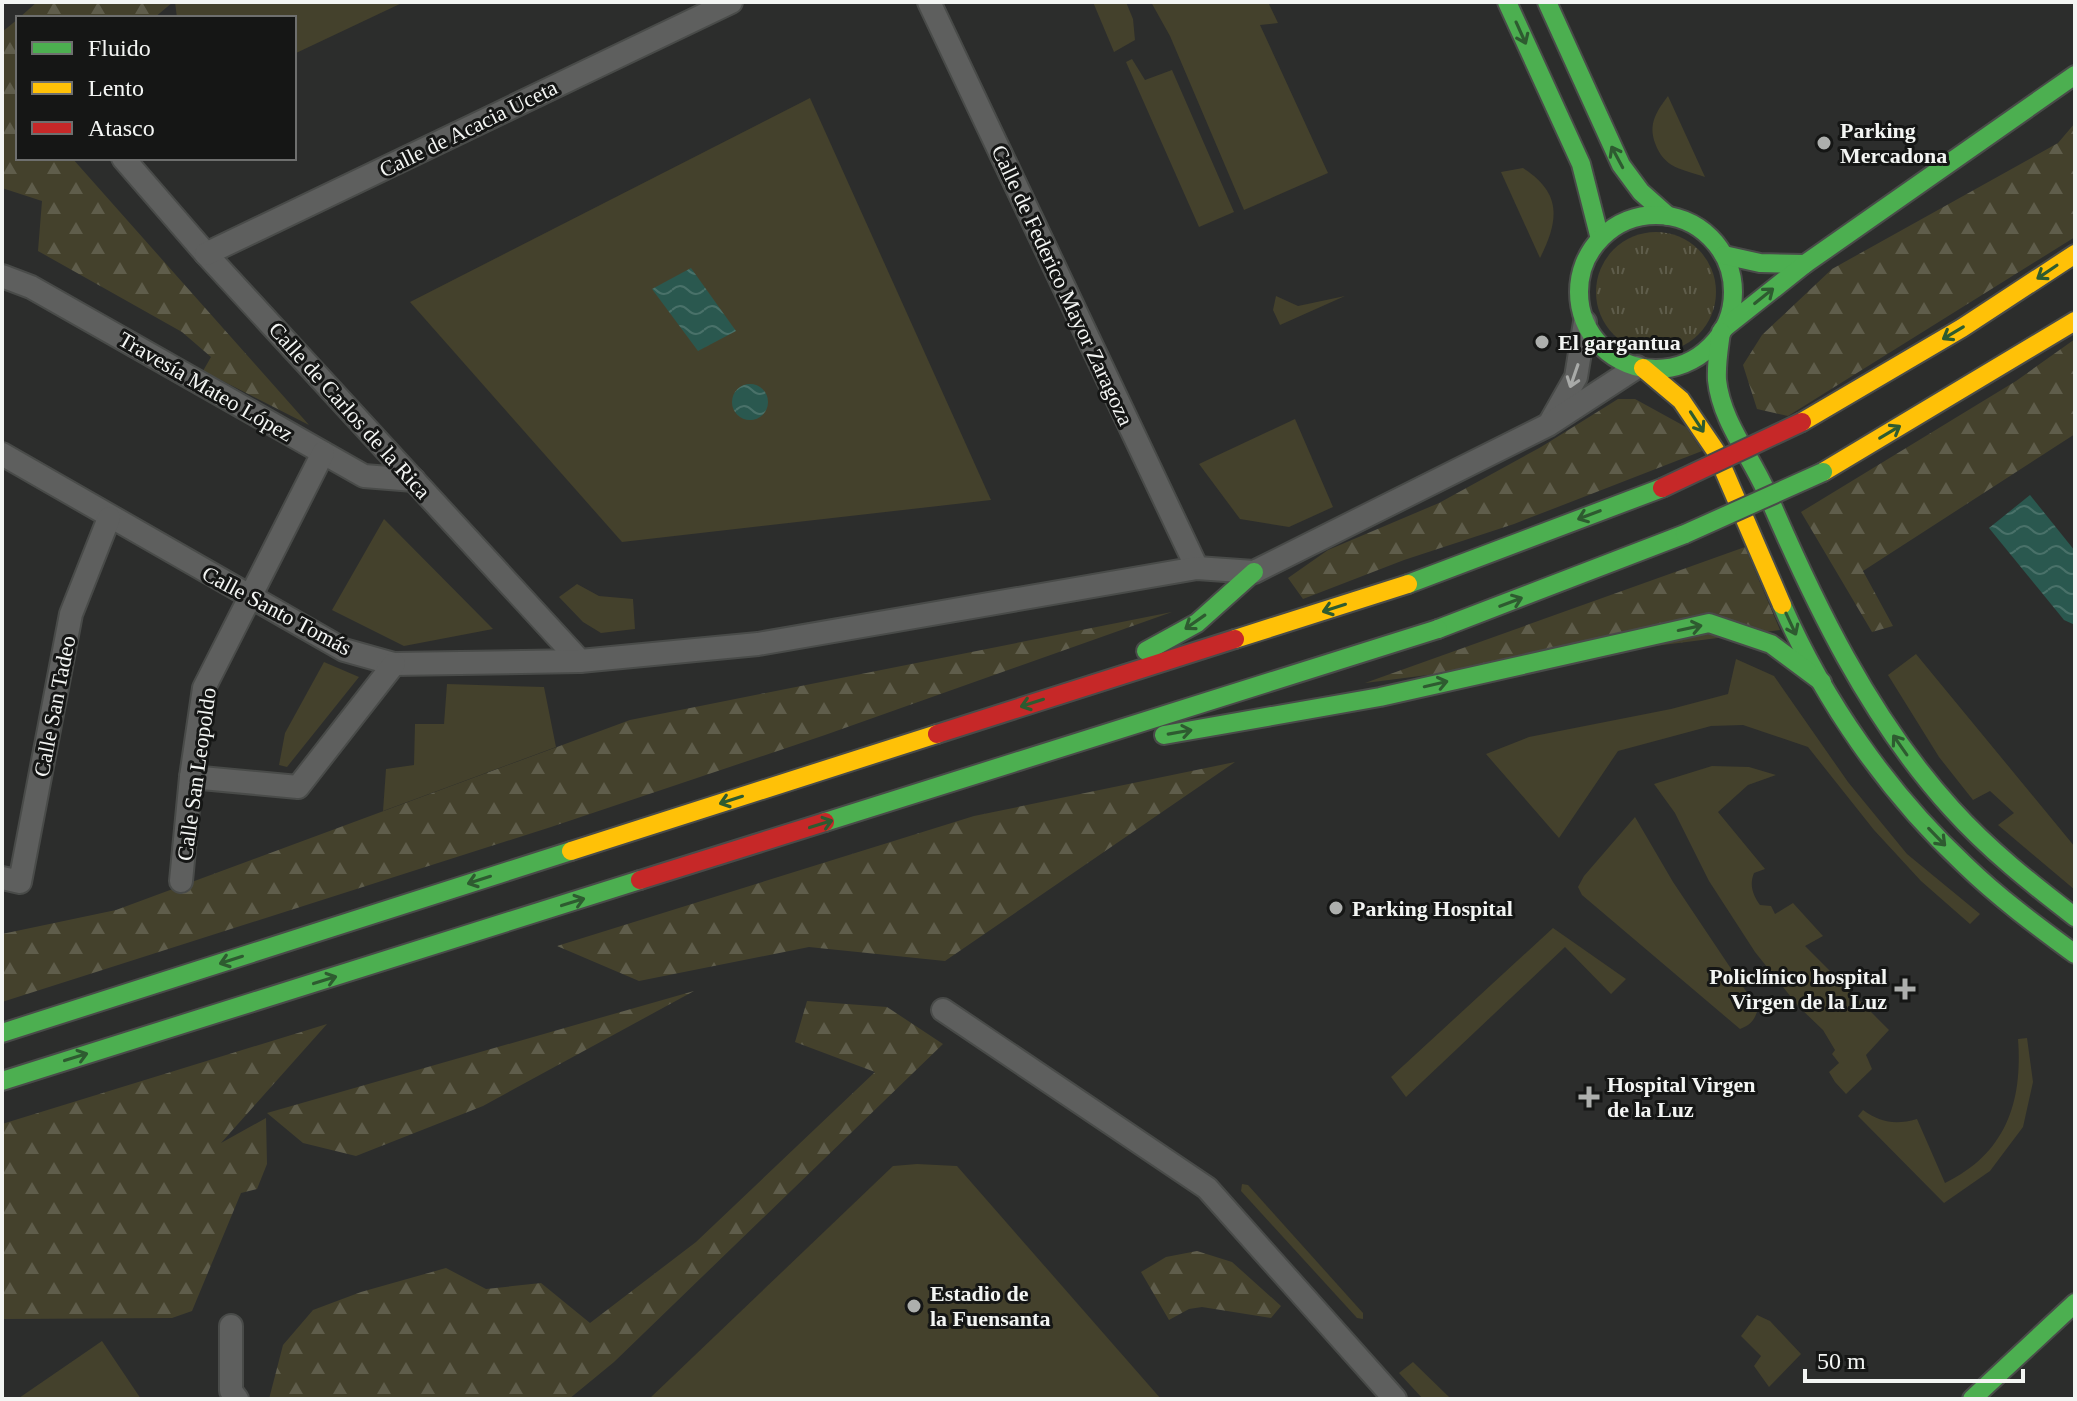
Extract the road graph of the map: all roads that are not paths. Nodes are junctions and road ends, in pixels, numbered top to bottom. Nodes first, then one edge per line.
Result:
1 (731, 2) edge
2 (929, 2) edge
3 (1507, 2) edge
4 (1547, 2) edge
5 (2075, 75) edge
6 (125, 160) edge
7 (1668, 216) junction
8 (1600, 239) junction
9 (206, 254) junction
10 (2075, 254) edge
11 (1724, 255) junction
12 (1805, 264) junction
13 (2, 276) edge
14 (2075, 321) edge
15 (1585, 322) junction
16 (1722, 330) junction
17 (1640, 367) junction
18 (1548, 425) junction
19 (323, 453) junction
20 (2, 454) edge
21 (414, 480) junction
22 (1740, 509) junction
23 (109, 518) junction
24 (1197, 568) junction
25 (1254, 572) junction
26 (248, 596) junction
27 (580, 661) junction
28 (394, 664) junction
29 (1822, 682) junction
30 (1076, 689) junction
31 (1021, 761) junction
32 (191, 777) junction
33 (2, 878) edge
34 (181, 881) dead end
35 (2075, 917) edge
36 (2075, 954) edge
37 (943, 1010) dead end
38 (2, 1033) edge
39 (2, 1081) edge
40 (2075, 1303) edge
41 (231, 1326) dead end
42 (237, 1399) edge
43 (1395, 1399) edge
44 (1972, 1399) edge

1 - 9 street, Calle de Acacia Uceta
2 - 24 street, Calle de Federico Mayor Zaragoza
3 -> 8 main road
7 -> 4 main road
5 - 12 main road
6 - 9 street, Calle de Carlos de la Rica
7 - 8 main road
7 - 11 main road
8 - 15 main road
9 - 21 street, Calle de Carlos de la Rica
10 -> 30 main road, bridge
11 - 12 main road
11 - 16 main road
16 -> 12 main road
13 - 19 street, Travesía Mateo López
22 -> 14 main road, bridge
15 - 17 main road
15 -> 18 street
16 - 17 main road
35 -> 16 main road
17 - 18 street
17 -> 22 main road
18 - 25 street
19 - 21 street, Travesía Mateo López
19 - 26 street, Calle San Leopoldo
20 - 23 street, Calle Santo Tomás
21 - 27 street, Calle de Carlos de la Rica
22 -> 29 main road
31 -> 22 main road, bridge
23 - 26 street, Calle Santo Tomás
23 - 33 street, Calle San Tadeo
24 - 25 street, Calle Santo Tomás
24 - 27 street, Calle Santo Tomás
25 -> 30 main road
26 - 28 street, Calle Santo Tomás
26 - 32 street, Calle San Leopoldo
27 - 28 street, Calle Santo Tomás
28 - 32 street
31 -> 29 main road
29 -> 36 main road
30 -> 38 main road
39 -> 31 main road
32 - 34 street, Calle San Leopoldo
37 - 43 street
40 - 44 main road
41 - 42 street

